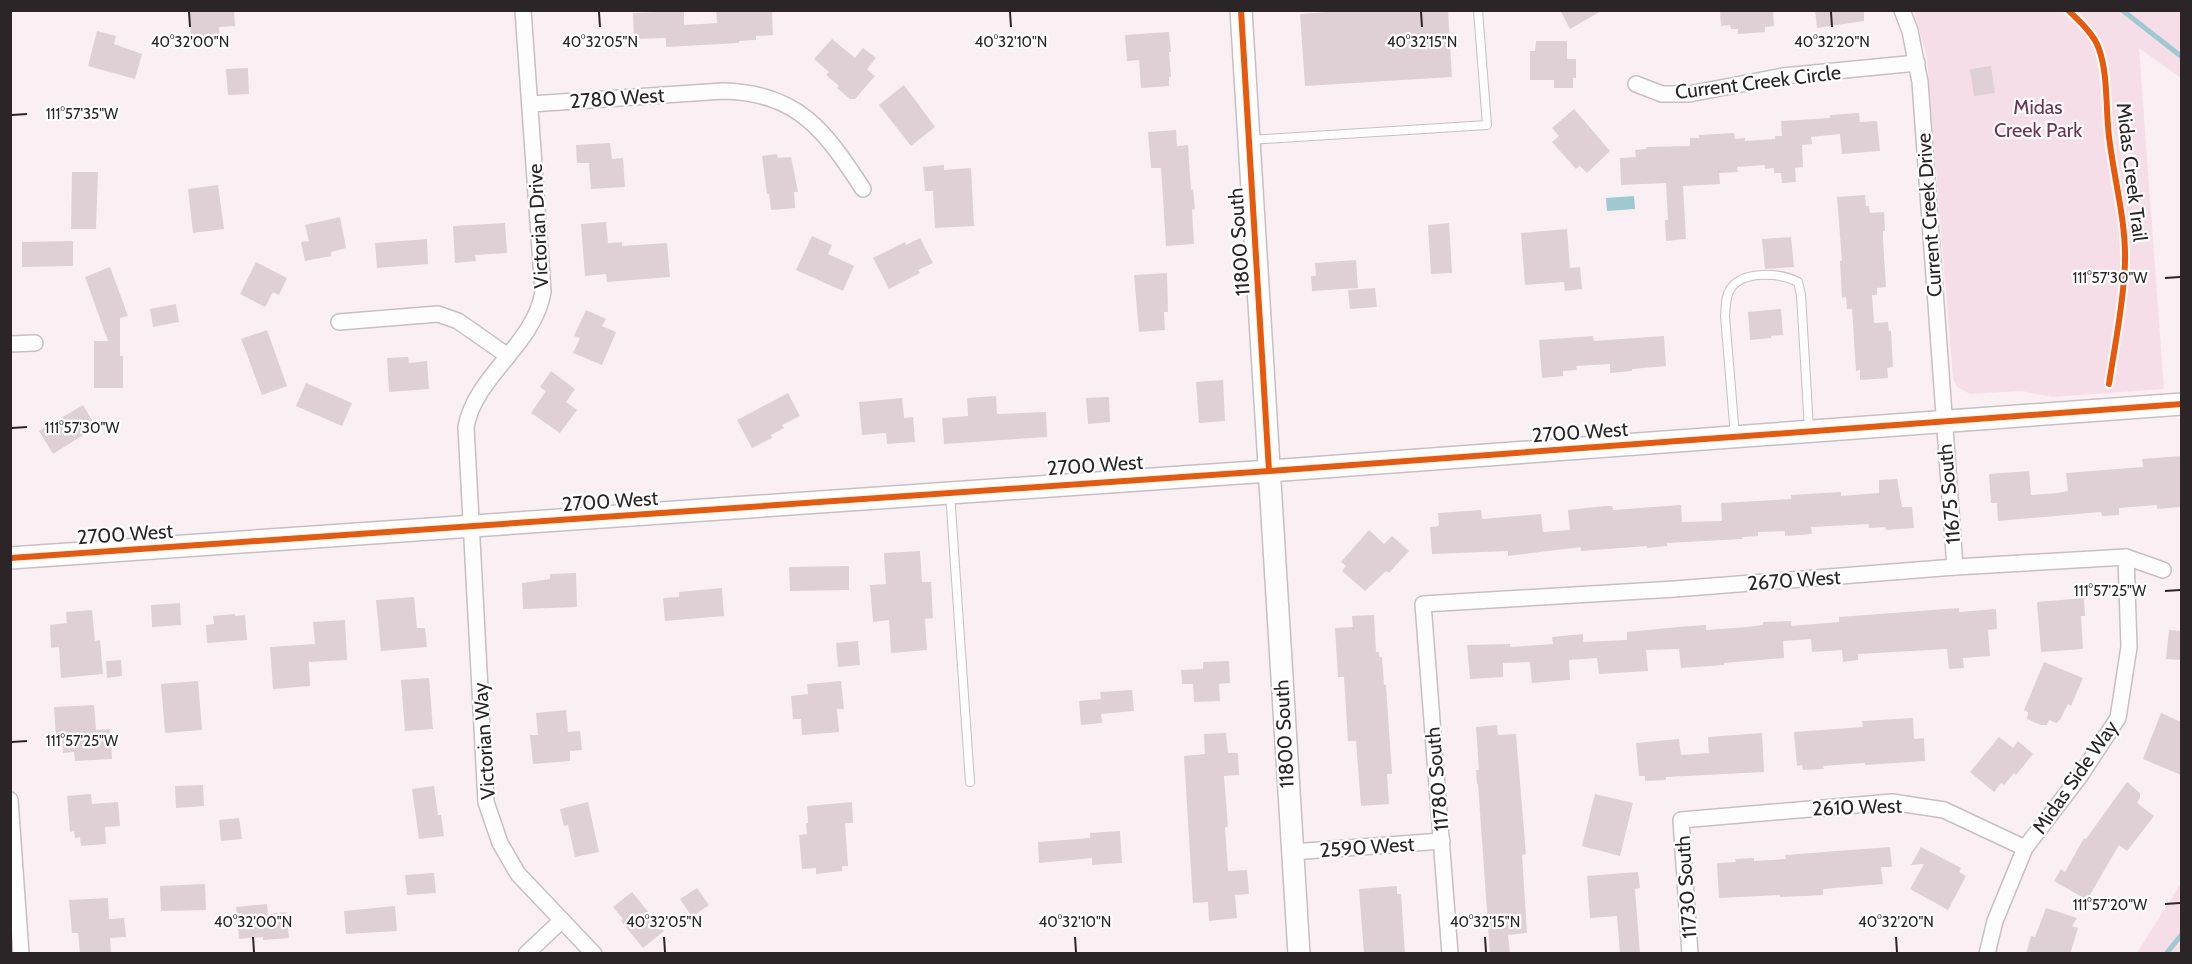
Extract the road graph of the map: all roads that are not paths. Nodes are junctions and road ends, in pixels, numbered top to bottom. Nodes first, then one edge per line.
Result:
1 (524, 10) edge
2 (1241, 10) edge
3 (1478, 10) edge
4 (1902, 10) edge
5 (1917, 63) junction
6 (1636, 84) dead end
7 (531, 105) junction
8 (1249, 140) junction
9 (863, 189) dead end
10 (339, 322) dead end
11 (35, 343) dead end
12 (10, 344) edge
13 (508, 356) junction
14 (2181, 404) edge
15 (1944, 421) junction
16 (1809, 431) junction
17 (1735, 437) junction
18 (1269, 471) junction
19 (950, 492) junction
20 (472, 527) junction
21 (2126, 557) junction
22 (10, 558) edge
23 (1955, 567) junction
24 (2163, 570) dead end
25 (1423, 604) joint
26 (970, 782) dead end
27 (10, 800) edge
28 (1682, 820) joint
29 (1442, 841) junction
30 (2025, 848) junction
31 (1292, 852) junction
32 (562, 920) junction
33 (21, 954) edge
34 (526, 954) edge
35 (594, 954) edge
36 (1299, 954) edge
37 (1450, 954) edge
38 (1690, 954) edge
39 (1988, 954) edge

1 - 7 street, Victorian Drive
2 - 8 main road, 11800 South
3 - 8 lane
4 - 5 street, Current Creek Drive
5 - 6 street, Current Creek Circle
5 - 15 street, Current Creek Drive
7 - 9 street, 2780 West
7 - 13 street, Victorian Drive
8 - 18 main road, 11800 South
10 - 13 street
11 - 12 street
13 - 20 street, Victorian Drive
14 - 15 main road, 2700 West
15 - 16 main road, 2700 West
15 - 23 street, 11675 South
16 - 17 main road, 2700 West
16 - 17 lane
17 - 18 main road, 2700 West
18 - 19 main road, 2700 West
18 - 31 main road, 11800 South
19 - 20 main road, 2700 West
19 - 26 lane
20 - 22 main road, 2700 West
20 - 32 street, Victorian Way
21 - 23 street, 2670 West
21 - 24 street, 2670 West
21 - 30 street, Midas Side Way
23 - 25 street, 2670 West
25 - 29 street, 11780 South
27 - 33 street
28 - 30 street, 2610 West
28 - 38 street, 11730 South
29 - 31 street, 2590 West
29 - 37 street, 11780 South
30 - 39 street, Midas Side Way
31 - 36 main road, 11800 South
32 - 34 street
32 - 35 street, Victorian Way

